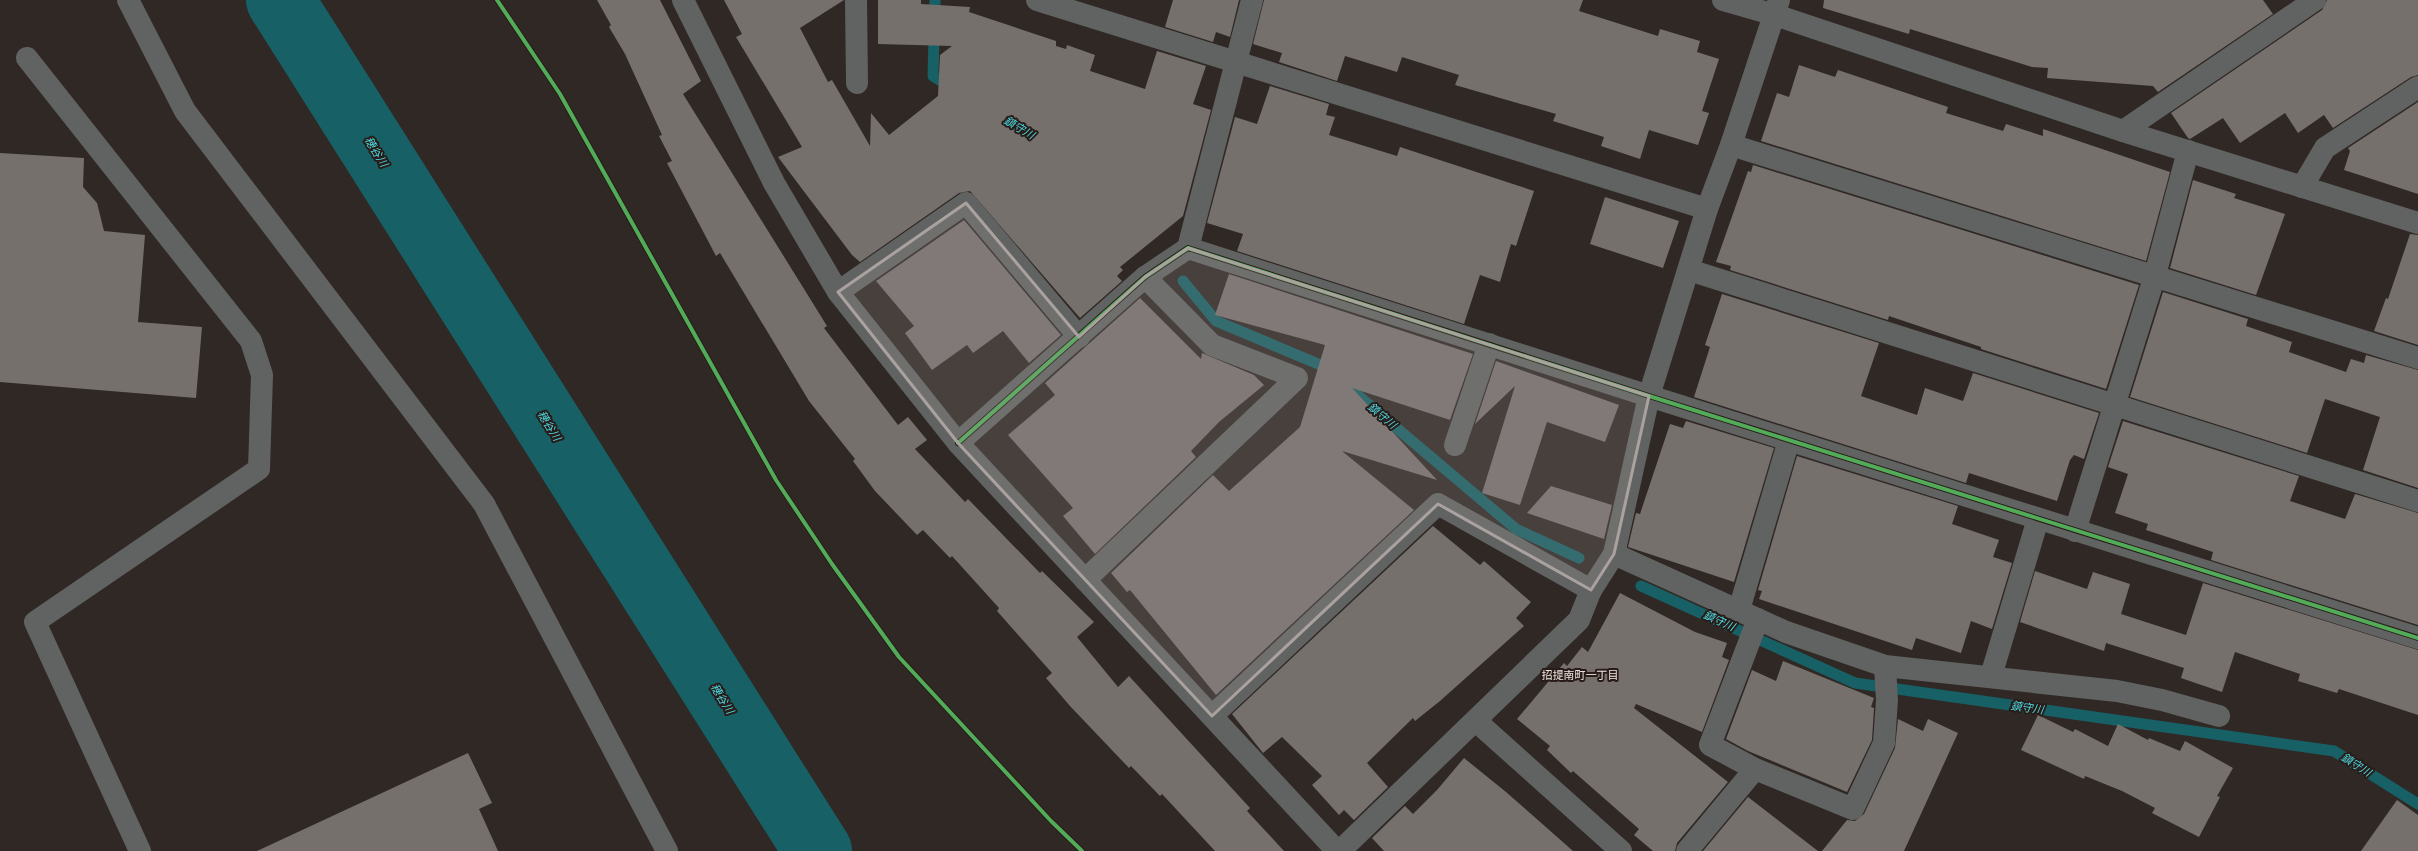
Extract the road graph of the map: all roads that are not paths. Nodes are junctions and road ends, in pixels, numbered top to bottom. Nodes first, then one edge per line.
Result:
1 (128, 0) edge
2 (683, 0) edge
3 (856, 0) edge
4 (1037, 0) edge
5 (1252, 0) edge
6 (1723, 0) edge
7 (2315, 0) edge
8 (1777, 7) edge
9 (27, 58) dead end
10 (1236, 62) junction
11 (857, 83) dead end
12 (2418, 87) edge
13 (2123, 130) junction
14 (1731, 145) junction
15 (2188, 151) junction
16 (2302, 188) junction
17 (1707, 208) junction
18 (2418, 223) edge
19 (1188, 248) junction
20 (1689, 270) junction
21 (2154, 275) junction
22 (1145, 277) junction
23 (838, 292) junction
24 (1079, 337) junction
25 (1489, 344) junction
26 (2418, 358) edge
27 (1649, 396) junction
28 (2114, 406) junction
29 (1789, 440) junction
30 (958, 443) junction
31 (1455, 444) dead end
32 (2418, 500) edge
33 (2038, 519) junction
34 (2075, 531) junction
35 (1614, 554) junction
36 (1084, 580) junction
37 (1591, 590) junction
38 (1750, 626) junction
39 (2418, 638) edge
40 (1885, 672) junction
41 (1991, 676) junction
42 (1212, 716) junction
43 (2219, 716) dead end
44 (1476, 721) junction
45 (1755, 769) junction
46 (140, 851) edge
47 (666, 851) edge
48 (1337, 851) edge
49 (1340, 851) edge
50 (1621, 851) edge
51 (1688, 851) edge

1 - 47 street
2 - 23 street
3 - 11 street
4 - 10 street
5 - 10 street
6 - 8 street
7 - 13 street
8 - 13 street
8 - 14 street
9 - 46 street
10 - 17 street
10 - 19 street
12 - 16 street
13 - 15 street
14 - 17 street
14 - 21 street
15 - 16 street
15 - 21 street
16 - 18 street
17 - 20 street
19 - 22 street
19 - 25 street
20 - 27 street
20 - 28 street
21 - 26 street
21 - 28 street
22 - 24 street
22 - 36 street
23 - 24 street
23 - 30 street
24 - 30 street
25 - 27 street
25 - 31 street
27 - 29 street
27 - 35 street
28 - 32 street
28 - 34 street
29 - 33 street
29 - 38 street
30 - 36 street
33 - 34 street
33 - 41 street
34 - 39 street
35 - 37 street
35 - 38 street
36 - 42 street
37 - 42 street
37 - 44 street
38 - 40 street
38 - 45 street
40 - 41 street
40 - 45 street
41 - 43 street
42 - 48 street
44 - 49 street
44 - 50 street
45 - 51 street

